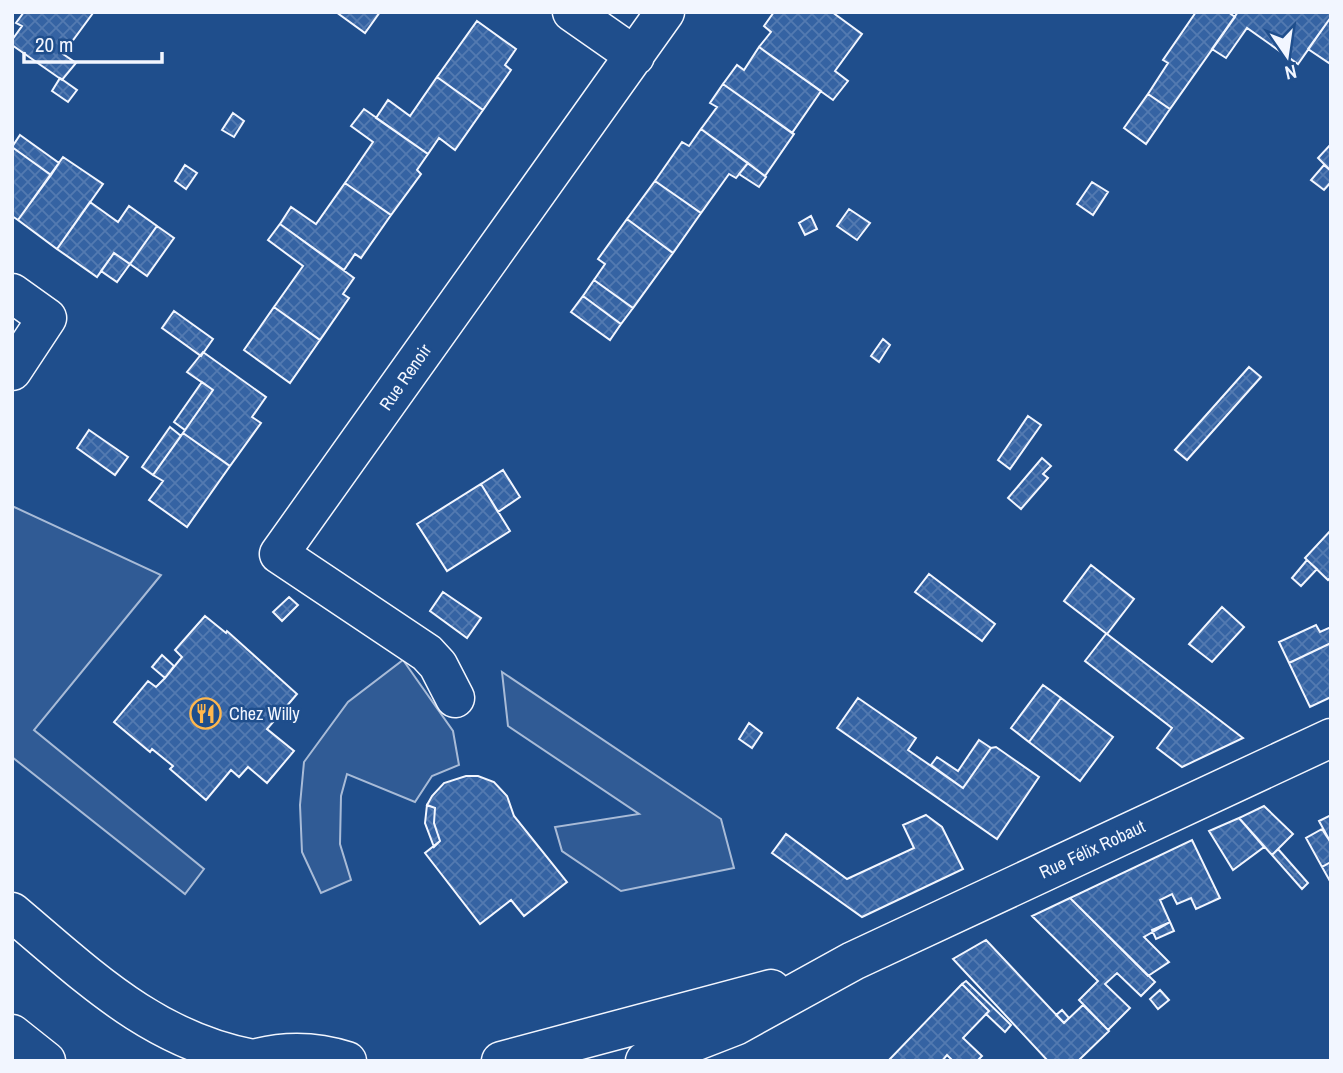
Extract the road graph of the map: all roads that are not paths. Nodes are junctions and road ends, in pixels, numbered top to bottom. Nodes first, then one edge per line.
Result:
1 (572, 12) edge
2 (665, 12) edge
3 (635, 56) junction
4 (12, 293) edge
5 (12, 371) edge
6 (454, 698) dead end
7 (1331, 738) edge
8 (12, 912) edge
9 (853, 961) junction
10 (12, 1034) edge
11 (250, 1060) edge
12 (46, 1061) edge
13 (347, 1061) edge
14 (501, 1061) edge
15 (645, 1061) edge

1 - 3 main road
2 - 3 main road, Rue Renoir
3 - 6 main road, Rue Renoir
4 - 5 main road
7 - 9 main road, Rue Félix Robaut
8 - 11 main road
9 - 14 main road, Rue Félix Robaut
9 - 15 main road, Rue Félix Robaut
10 - 12 main road
11 - 13 main road

